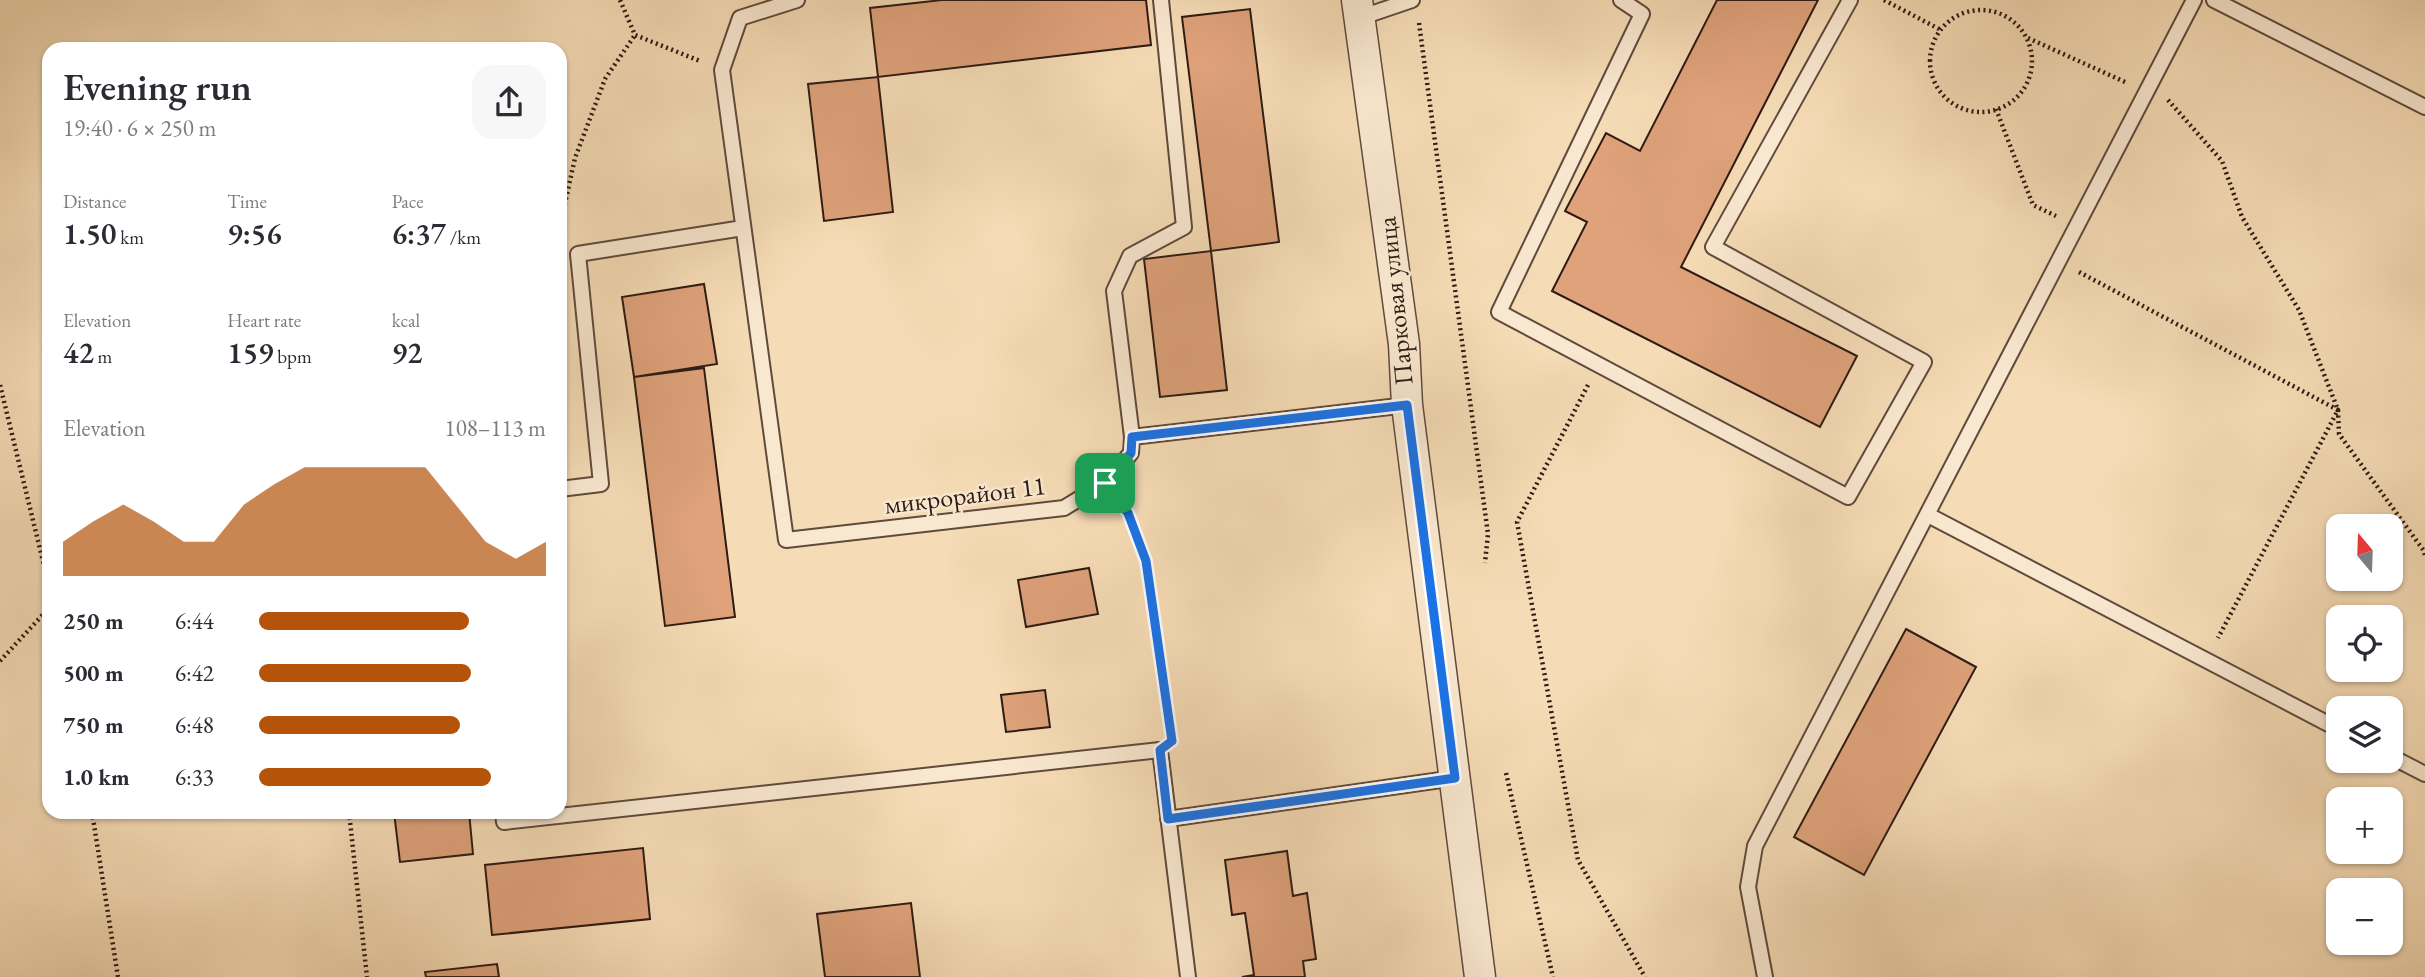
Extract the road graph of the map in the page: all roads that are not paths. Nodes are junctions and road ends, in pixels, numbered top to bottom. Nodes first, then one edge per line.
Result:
1 (797, 0) edge
2 (1161, 0) edge
3 (1621, 0) edge
4 (1850, 0) edge
5 (2194, 0) edge
6 (2214, 0) edge
7 (1415, 7) edge
8 (1358, 9) edge
9 (2425, 107) edge
10 (743, 228) junction
11 (1407, 405) junction
12 (1132, 437) junction
13 (567, 488) edge
14 (1928, 515) junction
15 (2326, 723) edge
16 (2403, 763) edge
17 (2425, 774) edge
18 (1455, 778) junction
19 (567, 815) edge
20 (504, 819) edge
21 (531, 819) edge
22 (1168, 819) junction
23 (1188, 977) edge
24 (1480, 977) edge
25 (1765, 977) edge

1 - 10 lane
2 - 12 lane
3 - 4 lane
5 - 14 lane
6 - 9 lane
7 - 8 lane
8 - 11 street, Парковая улица
10 - 12 lane, микрорайон 11
10 - 13 lane
11 - 12 lane
11 - 18 street, Парковая улица
14 - 15 lane
14 - 25 lane
16 - 17 lane
18 - 22 lane
18 - 24 street, Парковая улица
19 - 22 lane
20 - 21 lane
22 - 23 lane

